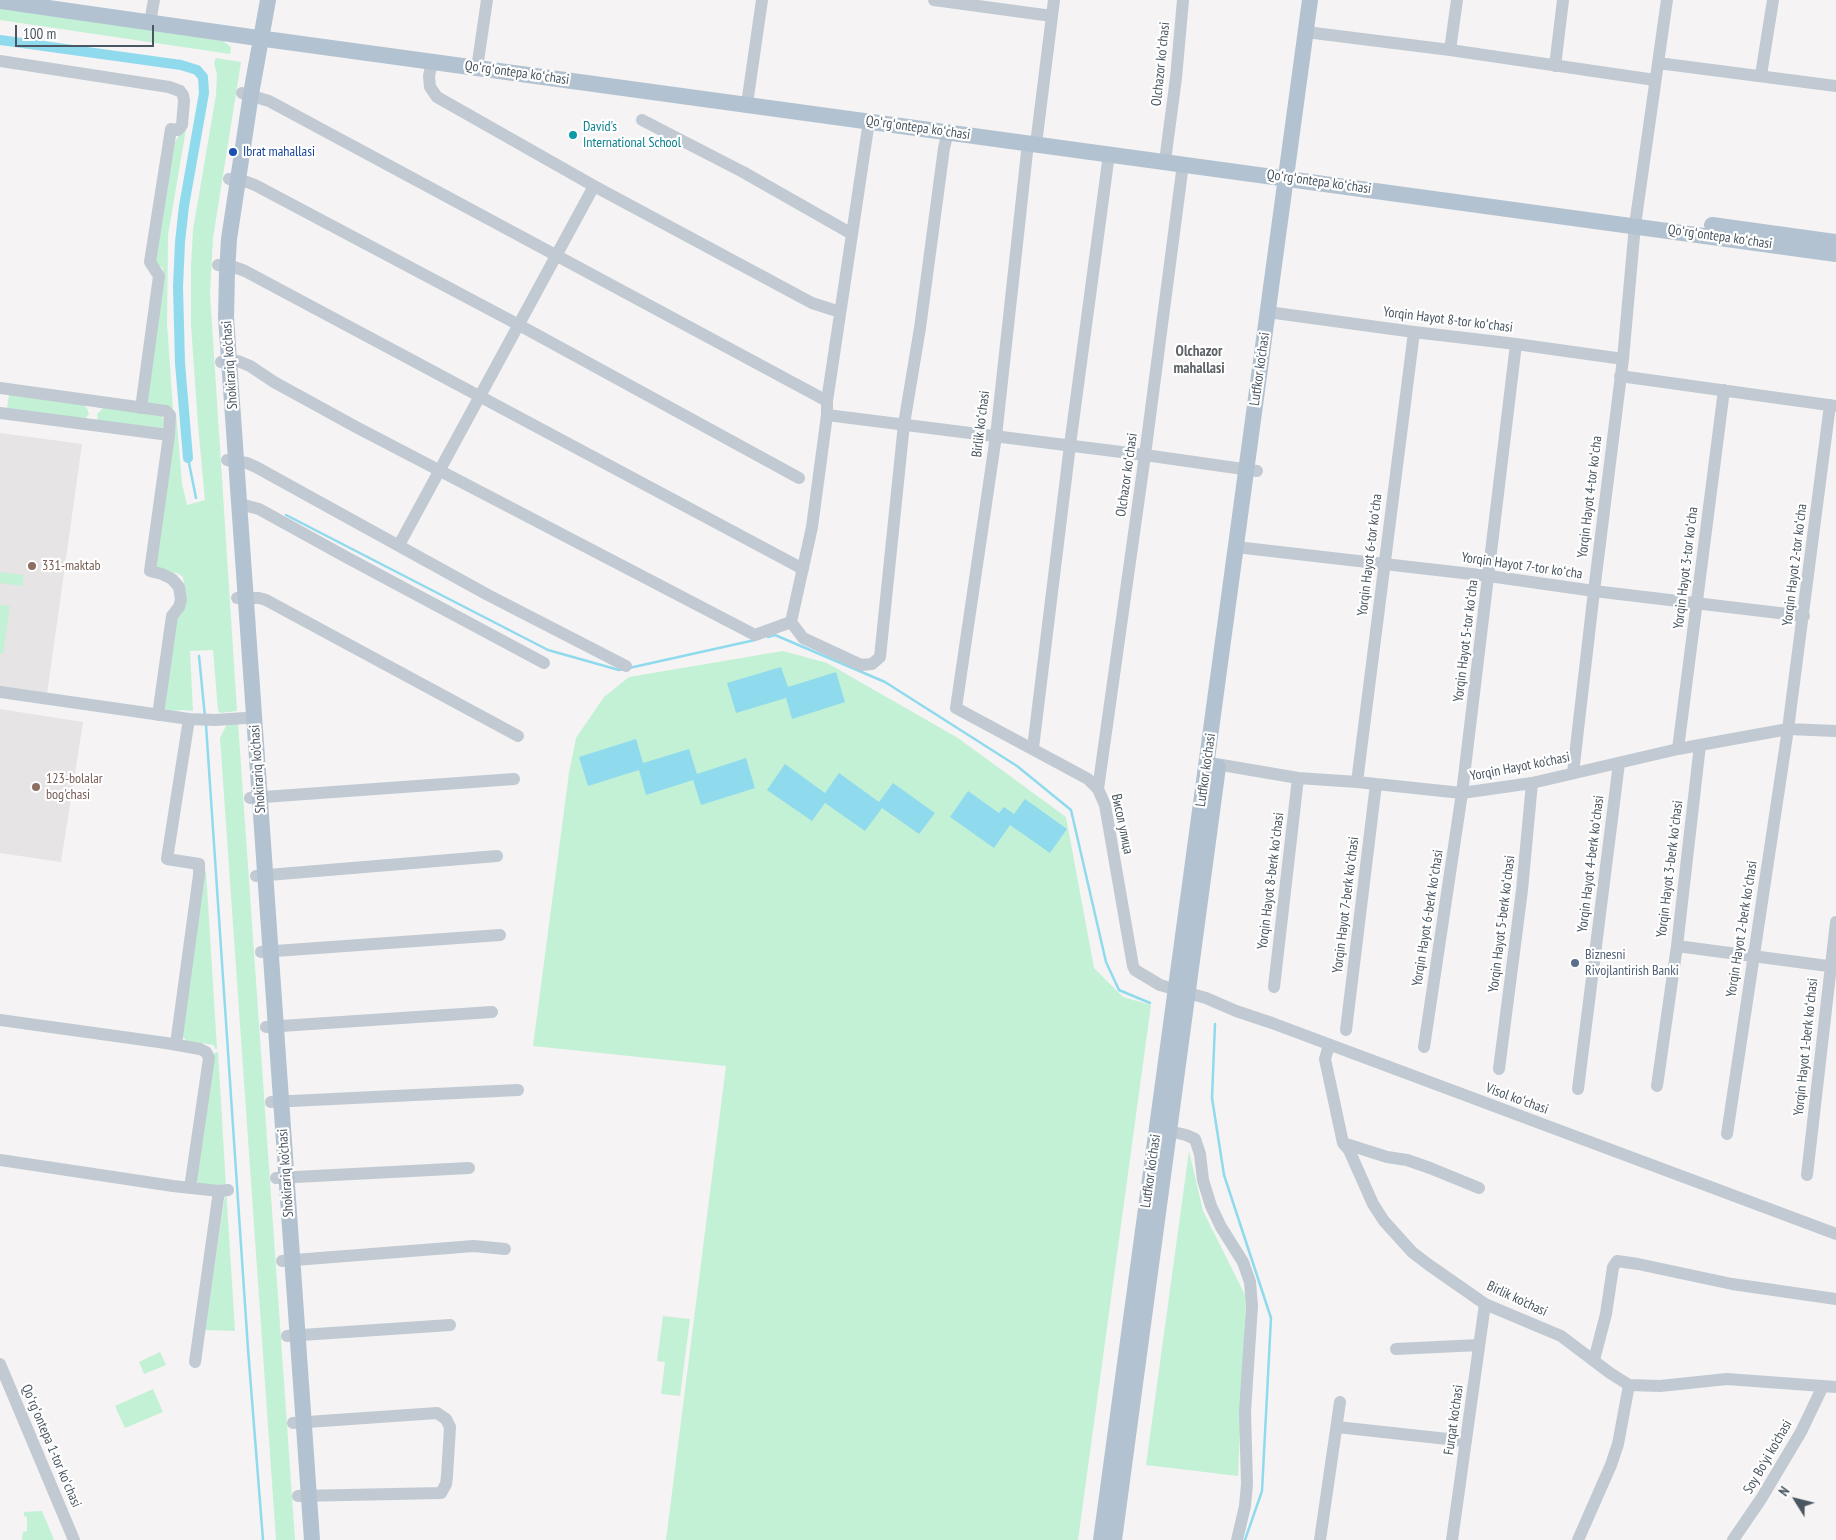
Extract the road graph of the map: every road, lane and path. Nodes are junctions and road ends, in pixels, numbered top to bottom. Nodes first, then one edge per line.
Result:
1 (0, 0) edge
2 (259, 0) edge
3 (268, 0) edge
4 (487, 0) edge
5 (762, 0) edge
6 (934, 0) edge
7 (1054, 0) edge
8 (1183, 0) edge
9 (1310, 0) edge
10 (1320, 0) edge
11 (1457, 0) edge
12 (1563, 0) edge
13 (1667, 0) edge
14 (1773, 0) edge
15 (64, 3) edge
16 (152, 12) edge
17 (1052, 16) junction
18 (1310, 32) junction
19 (258, 33) junction
20 (1450, 50) junction
21 (0, 61) edge
22 (432, 62) junction
23 (1658, 62) junction
24 (477, 63) junction
25 (1555, 66) junction
26 (1761, 75) junction
27 (1655, 80) junction
28 (1836, 86) edge
29 (247, 93) junction
30 (747, 100) junction
31 (642, 120) dead end
32 (869, 121) junction
33 (948, 132) junction
34 (1033, 140) junction
35 (1109, 154) junction
36 (1166, 156) junction
37 (1183, 164) junction
38 (1292, 173) junction
39 (233, 180) junction
40 (594, 186) junction
41 (1636, 220) junction
42 (852, 234) junction
43 (1836, 242) edge
44 (1836, 254) edge
45 (556, 256) junction
46 (222, 266) junction
47 (840, 312) junction
48 (1273, 313) junction
49 (519, 325) junction
50 (1414, 332) junction
51 (1516, 344) junction
52 (1623, 359) junction
53 (225, 361) junction
54 (1620, 376) junction
55 (0, 388) edge
56 (1724, 390) junction
57 (479, 398) junction
58 (827, 401) junction
59 (1833, 406) edge
60 (141, 408) junction
61 (0, 413) edge
62 (827, 415) junction
63 (904, 424) junction
64 (169, 435) junction
65 (996, 436) junction
66 (1070, 445) junction
67 (1146, 455) junction
68 (232, 461) junction
69 (440, 470) junction
70 (1252, 470) junction
71 (799, 478) dead end
72 (240, 504) junction
73 (399, 545) junction
74 (1242, 548) junction
75 (1384, 564) junction
76 (803, 569) junction
77 (1489, 576) junction
78 (1594, 591) junction
79 (241, 598) junction
80 (1697, 603) junction
81 (1804, 616) junction
82 (791, 622) junction
83 (544, 663) dead end
84 (626, 666) dead end
85 (0, 692) edge
86 (956, 708) joint
87 (158, 716) junction
88 (245, 718) junction
89 (199, 719) junction
90 (1788, 729) junction
91 (1836, 731) edge
92 (518, 736) dead end
93 (1700, 745) junction
94 (1033, 748) junction
95 (1678, 749) junction
96 (1619, 763) junction
97 (1212, 764) junction
98 (1573, 773) junction
99 (514, 778) dead end
100 (1298, 778) junction
101 (1357, 782) junction
102 (1532, 783) junction
103 (1376, 784) junction
104 (1098, 790) junction
105 (1462, 793) junction
106 (255, 797) junction
107 (497, 856) dead end
108 (261, 875) junction
109 (1836, 922) edge
110 (500, 935) dead end
111 (1676, 946) junction
112 (266, 951) junction
113 (1753, 956) junction
114 (1833, 967) edge
115 (1274, 987) dead end
116 (1182, 992) junction
117 (492, 1012) dead end
118 (0, 1020) edge
119 (271, 1027) junction
120 (1346, 1030) dead end
121 (176, 1044) junction
122 (1329, 1045) junction
123 (1424, 1047) dead end
124 (1499, 1069) dead end
125 (1657, 1086) dead end
126 (1578, 1089) dead end
127 (518, 1090) dead end
128 (276, 1102) junction
129 (1169, 1131) junction
130 (1727, 1134) dead end
131 (1343, 1143) junction
132 (0, 1160) edge
133 (468, 1168) dead end
134 (1807, 1176) dead end
135 (282, 1178) junction
136 (190, 1188) junction
137 (1480, 1188) dead end
138 (1836, 1234) edge
139 (505, 1249) dead end
140 (287, 1261) junction
141 (1836, 1299) edge
142 (1485, 1304) junction
143 (450, 1325) dead end
144 (292, 1335) junction
145 (1479, 1345) junction
146 (1396, 1349) dead end
147 (1594, 1360) junction
148 (195, 1362) dead end
149 (0, 1364) edge
150 (1630, 1385) junction
151 (1830, 1386) edge
152 (1340, 1402) dead end
153 (298, 1422) junction
154 (1337, 1427) junction
155 (1466, 1441) junction
156 (304, 1496) junction
157 (74, 1540) edge
158 (301, 1540) edge
159 (312, 1540) edge
160 (1101, 1540) edge
161 (1114, 1540) edge
162 (1237, 1540) edge
163 (1320, 1540) edge
164 (1452, 1540) edge
165 (1578, 1540) edge
166 (1733, 1540) edge

1 - 15 main road, Qoʻrgʻontepa koʻchasi
2 - 19 main road, Shokirariq ko'chasi
3 - 19 main road, Shokirariq ko'chasi
4 - 24 street
5 - 30 street
6 - 17 street
7 - 17 street, Birlik koʻchasi
8 - 36 street, Olchazor koʻchasi
9 - 18 main road, Lutfkor ko'chasi
10 - 18 main road, Lutfkor ko'chasi
11 - 20 street
12 - 25 street
13 - 23 street, Yorqin Hayot 4-tor koʻcha
14 - 26 street
15 - 16 main road, Qoʻrgʻontepa koʻchasi
16 - 19 main road, Qoʻrgʻontepa koʻchasi
17 - 34 street, Birlik koʻchasi
18 - 20 street
18 - 38 main road, Lutfkor ko'chasi
19 - 22 main road, Qoʻrgʻontepa koʻchasi
19 - 24 main road, Qoʻrgʻontepa koʻchasi
19 - 29 main road, Shokirariq ko'chasi
20 - 25 street
21 - 60 street
22 - 24 main road, Qoʻrgʻontepa koʻchasi
22 - 40 street
23 - 26 street
23 - 27 street, Yorqin Hayot 4-tor koʻcha
24 - 30 main road, Qoʻrgʻontepa koʻchasi
25 - 27 street
26 - 28 street
27 - 41 street, Yorqin Hayot 4-tor koʻcha
29 - 39 main road, Shokirariq ko'chasi
29 - 45 street
30 - 32 main road, Qoʻrgʻontepa koʻchasi
30 - 34 main road, Qoʻrgʻontepa koʻchasi
31 - 42 street
32 - 33 main road, Qoʻrgʻontepa koʻchasi
32 - 42 street
33 - 34 main road, Qoʻrgʻontepa koʻchasi
33 - 63 street
34 - 35 main road, Qoʻrgʻontepa koʻchasi
34 - 36 main road, Qoʻrgʻontepa koʻchasi
34 - 65 street, Birlik koʻchasi
35 - 36 main road, Qoʻrgʻontepa koʻchasi
35 - 66 street
36 - 37 main road, Qoʻrgʻontepa koʻchasi
36 - 38 main road, Qoʻrgʻontepa koʻchasi
37 - 38 main road, Qoʻrgʻontepa koʻchasi
37 - 67 street, Olchazor koʻchasi
38 - 41 main road, Qoʻrgʻontepa koʻchasi
38 - 48 main road, Lutfkor ko'chasi
39 - 46 main road, Shokirariq ko'chasi
39 - 49 street
40 - 45 street
40 - 47 street
41 - 43 main road, Qoʻrgʻontepa koʻchasi
41 - 44 main road, Qoʻrgʻontepa koʻchasi
41 - 52 street, Yorqin Hayot 4-tor koʻcha
42 - 47 street
45 - 49 street
45 - 58 street
46 - 53 main road, Shokirariq ko'chasi
46 - 57 street
47 - 58 street
48 - 50 street, Yorqin Hayot 8-tor koʻchasi
48 - 70 main road, Lutfkor ko'chasi
49 - 57 street
49 - 71 street
50 - 51 street, Yorqin Hayot 8-tor koʻchasi
50 - 75 street, Yorqin Hayot 6-tor koʻcha
51 - 52 street, Yorqin Hayot 8-tor koʻchasi
51 - 77 street, Yorqin Hayot 5-tor koʻcha
52 - 54 street, Yorqin Hayot 4-tor koʻcha
53 - 68 main road, Shokirariq ko'chasi
53 - 69 street
54 - 56 street
54 - 78 street, Yorqin Hayot 4-tor koʻcha
55 - 60 street
56 - 59 street
56 - 80 street, Yorqin Hayot 3-tor koʻcha
57 - 69 street
57 - 76 street
58 - 62 street
59 - 81 street, Yorqin Hayot 2-tor koʻcha
60 - 64 street
61 - 64 street
62 - 63 street
62 - 76 street
63 - 65 street
63 - 82 street
64 - 87 street
65 - 66 street
65 - 86 street, Birlik koʻchasi
66 - 67 street
66 - 94 street
67 - 70 street
67 - 104 street, Olchazor koʻchasi
68 - 72 main road, Shokirariq ko'chasi
68 - 73 street
68 - 79 main road, Shokirariq ko'chasi
69 - 73 street
69 - 82 street
70 - 74 main road, Lutfkor ko'chasi
72 - 79 main road, Shokirariq ko'chasi
72 - 83 street
73 - 84 street
74 - 75 street, Yorqin Hayot 7-tor koʻcha
74 - 97 main road, Lutfkor ko'chasi
75 - 77 street, Yorqin Hayot 7-tor koʻcha
75 - 101 street, Yorqin Hayot 6-tor koʻcha
76 - 82 street
77 - 78 street, Yorqin Hayot 7-tor koʻcha
77 - 105 street, Yorqin Hayot 5-tor koʻcha
78 - 80 street, Yorqin Hayot 7-tor koʻcha
78 - 98 street, Yorqin Hayot 4-tor koʻcha
79 - 88 main road, Shokirariq ko'chasi
79 - 92 street
79 - 106 main road, Shokirariq ko'chasi
80 - 81 street, Yorqin Hayot 7-tor koʻcha
80 - 95 street, Yorqin Hayot 3-tor koʻcha
81 - 90 street, Yorqin Hayot 2-tor koʻcha
85 - 87 street
86 - 94 street, Висол улица
87 - 89 street
88 - 89 street
88 - 106 main road, Shokirariq ko'chasi
89 - 121 street
90 - 91 street, Yorqin Hayot ko'chasi
90 - 93 street, Yorqin Hayot ko'chasi
90 - 113 street, Yorqin Hayot 2-berk koʻchasi
93 - 95 street, Yorqin Hayot ko'chasi
93 - 111 street, Yorqin Hayot 3-berk koʻchasi
94 - 104 street, Висол улица
95 - 96 street, Yorqin Hayot ko'chasi
96 - 98 street, Yorqin Hayot ko'chasi
96 - 126 street, Yorqin Hayot 4-berk koʻchasi
97 - 100 street, Yorqin Hayot ko'chasi
97 - 116 main road, Lutfkor ko'chasi
98 - 102 street, Yorqin Hayot ko'chasi
99 - 106 street
100 - 101 street, Yorqin Hayot ko'chasi
100 - 115 street, Yorqin Hayot 8-berk koʻchasi
101 - 103 street, Yorqin Hayot ko'chasi
102 - 105 street, Yorqin Hayot ko'chasi
102 - 124 street, Yorqin Hayot 5-berk koʻchasi
103 - 105 street, Yorqin Hayot ko'chasi
103 - 120 street, Yorqin Hayot 7-berk koʻchasi
104 - 116 street, Висол улица
105 - 123 street, Yorqin Hayot 6-berk koʻchasi
106 - 108 main road, Shokirariq ko'chasi
107 - 108 street
108 - 112 main road, Shokirariq ko'chasi
109 - 114 street, Yorqin Hayot 1-berk koʻchasi
110 - 112 street
111 - 113 street
111 - 125 street, Yorqin Hayot 3-berk koʻchasi
112 - 119 main road, Shokirariq ko'chasi
113 - 114 street
113 - 130 street, Yorqin Hayot 2-berk koʻchasi
114 - 134 street, Yorqin Hayot 1-berk koʻchasi
116 - 122 street, Visol koʻchasi
116 - 129 main road, Lutfkor ko'chasi
116 - 160 main road, Lutfkor ko'chasi
117 - 119 street
118 - 121 street
119 - 128 main road, Shokirariq ko'chasi
121 - 136 street
122 - 131 street, Birlik ko'chasi
122 - 138 street, Visol koʻchasi
127 - 128 street
128 - 135 main road, Shokirariq ko'chasi
129 - 161 main road, Lutfkor ko'chasi
129 - 162 street
131 - 137 street
131 - 142 street, Birlik ko'chasi
132 - 136 street
133 - 135 street
135 - 140 main road, Shokirariq ko'chasi
136 - 148 street
139 - 140 street
140 - 144 main road, Shokirariq ko'chasi
141 - 147 street
142 - 145 street, Furqat ko'chasi
142 - 147 street, Birlik ko'chasi
143 - 144 street
144 - 153 main road, Shokirariq ko'chasi
145 - 146 street
145 - 155 street, Furqat ko'chasi
147 - 150 street, Birlik ko'chasi
149 - 157 street, Qoʻrgʻontepa 1-tor koʻchasi
150 - 151 street
150 - 165 street
151 - 166 street, Soy Bo'yi ko'chasi
152 - 154 street
153 - 156 main road, Shokirariq ko'chasi
153 - 156 street
154 - 155 street
154 - 163 street
155 - 164 street, Furqat ko'chasi
156 - 158 main road, Shokirariq ko'chasi
156 - 159 main road, Shokirariq ko'chasi

